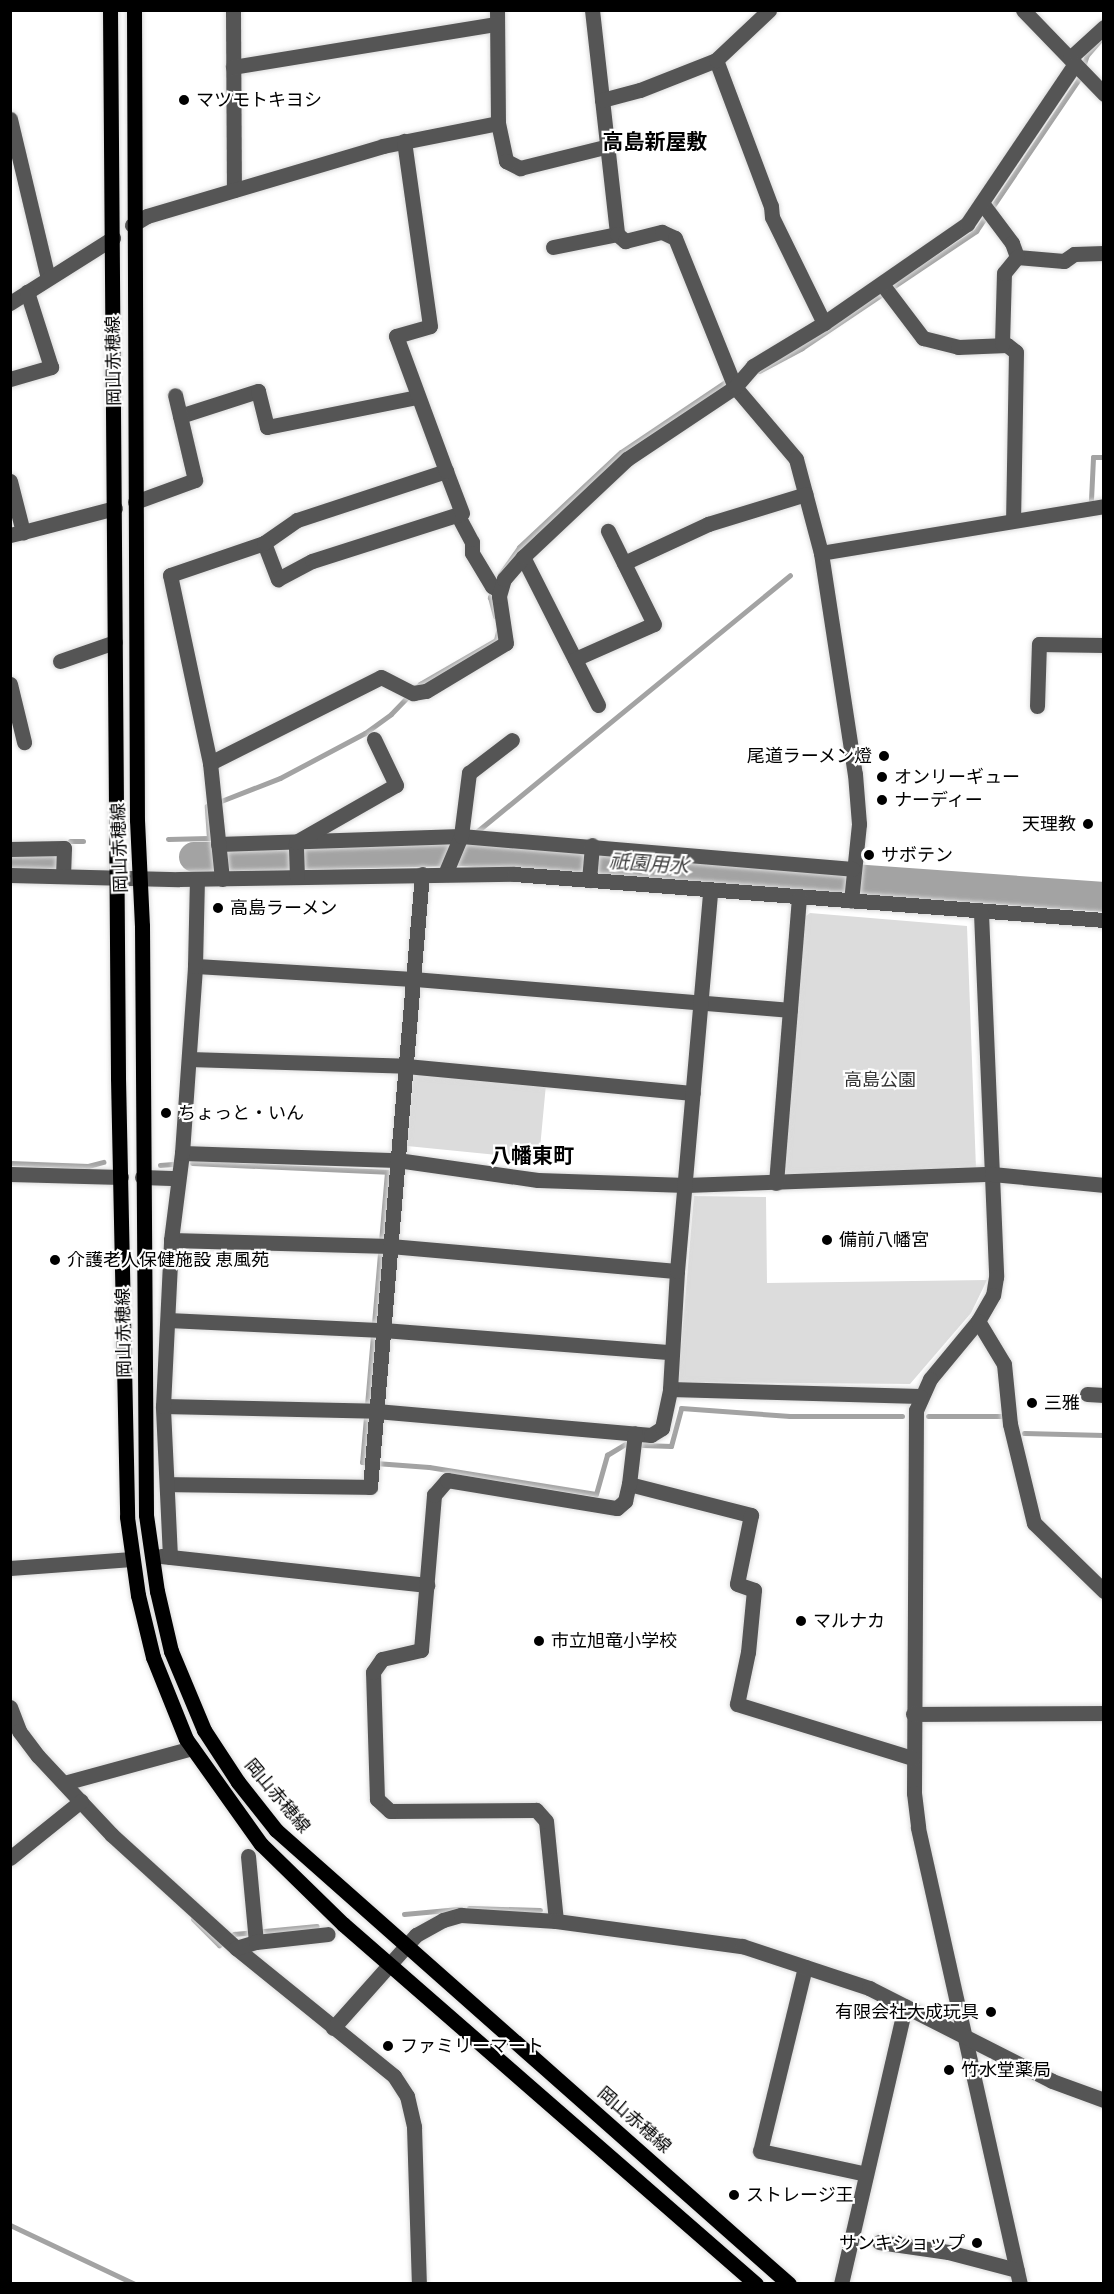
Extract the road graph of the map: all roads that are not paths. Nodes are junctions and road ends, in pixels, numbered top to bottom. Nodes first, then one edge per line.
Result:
1 (110, 10) edge
2 (134, 10) edge
3 (233, 10) edge
4 (592, 10) edge
5 (769, 10) edge
6 (1023, 10) edge
7 (497, 17) edge
8 (1104, 27) edge
9 (716, 60) junction
10 (1077, 66) junction
11 (233, 67) junction
12 (1104, 94) edge
13 (602, 100) junction
14 (10, 119) edge
15 (498, 123) junction
16 (404, 141) junction
17 (604, 147) junction
18 (15, 156) edge
19 (234, 190) junction
20 (986, 209) junction
21 (132, 225) junction
22 (617, 234) junction
23 (113, 237) junction
24 (553, 247) dead end
25 (1104, 253) edge
26 (1017, 257) junction
27 (48, 278) junction
28 (885, 288) junction
29 (27, 292) junction
30 (10, 303) edge
31 (824, 323) junction
32 (1002, 344) junction
33 (10, 379) edge
34 (735, 387) junction
35 (175, 395) dead end
36 (417, 397) junction
37 (180, 416) junction
38 (446, 471) junction
39 (10, 481) edge
40 (806, 494) junction
41 (135, 502) junction
42 (1104, 506) edge
43 (115, 508) junction
44 (457, 514) junction
45 (1013, 519) junction
46 (608, 531) dead end
47 (17, 533) edge
48 (264, 543) junction
49 (821, 553) junction
50 (523, 557) junction
51 (624, 563) junction
52 (496, 589) junction
53 (115, 642) junction
54 (1104, 645) edge
55 (575, 658) junction
56 (60, 661) dead end
57 (10, 684) edge
58 (598, 705) dead end
59 (1037, 706) dead end
60 (374, 739) dead end
61 (512, 740) dead end
62 (24, 742) dead end
63 (210, 762) junction
64 (465, 839) junction
65 (219, 847) junction
66 (296, 848) junction
67 (10, 849) edge
68 (591, 853) junction
69 (853, 870) junction
70 (222, 872) junction
71 (422, 874) junction
72 (445, 874) junction
73 (10, 875) edge
74 (63, 875) junction
75 (117, 876) junction
76 (140, 877) junction
77 (297, 877) junction
78 (197, 879) junction
79 (589, 880) junction
80 (710, 890) junction
81 (852, 895) junction
82 (799, 898) junction
83 (981, 913) junction
84 (1104, 920) edge
85 (195, 966) junction
86 (414, 979) junction
87 (702, 1002) junction
88 (790, 1010) junction
89 (189, 1059) junction
90 (406, 1066) junction
91 (693, 1093) junction
92 (182, 1154) junction
93 (397, 1160) junction
94 (10, 1174) edge
95 (992, 1174) junction
96 (142, 1176) junction
97 (121, 1177) junction
98 (178, 1178) junction
99 (776, 1183) junction
100 (686, 1185) junction
101 (1104, 1185) edge
102 (171, 1240) junction
103 (384, 1246) junction
104 (677, 1271) junction
105 (168, 1320) junction
106 (978, 1321) junction
107 (377, 1330) junction
108 (671, 1352) junction
109 (670, 1389) junction
110 (1087, 1394) dead end
111 (1104, 1395) edge
112 (920, 1396) junction
113 (163, 1406) junction
114 (370, 1411) junction
115 (635, 1433) junction
116 (167, 1484) junction
117 (629, 1484) junction
118 (152, 1556) junction
119 (170, 1557) junction
120 (132, 1559) junction
121 (10, 1568) edge
122 (427, 1585) junction
123 (1104, 1591) edge
124 (10, 1707) edge
125 (1102, 1713) dead end
126 (912, 1714) junction
127 (192, 1748) junction
128 (913, 1758) junction
129 (64, 1784) junction
130 (81, 1801) junction
131 (248, 1856) dead end
132 (10, 1858) edge
133 (556, 1921) junction
134 (328, 1934) dead end
135 (256, 1936) junction
136 (230, 1942) junction
137 (406, 1945) junction
138 (389, 1963) junction
139 (805, 1967) junction
140 (905, 2006) junction
141 (333, 2028) junction
142 (967, 2038) junction
143 (1104, 2100) edge
144 (866, 2174) junction
145 (879, 2242) dead end
146 (1019, 2277) edge
147 (419, 2283) edge
148 (756, 2283) edge
149 (789, 2283) edge
150 (841, 2283) edge

1 - 23 main road, 岡山赤穂線
2 - 21 main road, 岡山赤穂線
3 - 11 street
4 - 13 street
5 - 9 street
6 - 10 street
7 - 11 street
7 - 15 street
8 - 10 street
9 - 13 street
9 - 31 street
10 - 12 street
10 - 20 street
11 - 19 street
13 - 17 street
14 - 18 street
15 - 16 street
15 - 17 street
16 - 19 street
16 - 36 street
17 - 22 street
18 - 27 street
19 - 21 street
20 - 26 street
20 - 28 street
21 - 41 main road, 岡山赤穂線
22 - 24 street
22 - 34 street
23 - 27 street
23 - 43 main road, 岡山赤穂線
25 - 26 street
26 - 32 street
27 - 29 street
28 - 31 street
28 - 32 street
29 - 30 street
29 - 33 street
31 - 34 street
32 - 45 street
34 - 40 street
34 - 50 street
35 - 37 street
36 - 37 street
36 - 38 street
37 - 41 street
38 - 44 street
38 - 48 street
39 - 47 street
40 - 49 street
40 - 51 street
41 - 76 main road, 岡山赤穂線
42 - 45 street
43 - 47 street
43 - 53 main road, 岡山赤穂線
44 - 48 street
44 - 52 street
45 - 49 street
46 - 51 street
48 - 63 street
49 - 69 street
50 - 52 street
50 - 55 street
51 - 55 street
52 - 63 street
53 - 56 street
53 - 75 main road, 岡山赤穂線
54 - 59 street
55 - 58 street
57 - 62 street
60 - 66 street
61 - 64 street
63 - 65 street
64 - 66 street
64 - 68 street
64 - 72 street
65 - 66 street
65 - 70 street
66 - 77 street
67 - 74 street
68 - 69 street
68 - 79 street
69 - 81 street
70 - 77 street
70 - 78 street
71 - 72 street
71 - 77 street
71 - 86 street
72 - 79 street
73 - 74 street
74 - 75 street
75 - 76 street
75 - 97 main road, 岡山赤穂線
76 - 78 street
76 - 96 main road, 岡山赤穂線
78 - 85 street
79 - 80 street
80 - 82 street
80 - 87 street
81 - 82 street
81 - 83 street
82 - 88 street
83 - 84 street
83 - 95 street
85 - 86 street
85 - 89 street
86 - 87 street
86 - 90 street
87 - 88 street
87 - 91 street
88 - 99 street
89 - 90 street
89 - 92 street
90 - 91 street
90 - 93 street
91 - 100 street
92 - 93 street
92 - 98 street
93 - 100 street
93 - 103 street
94 - 97 street
95 - 99 street
95 - 101 street
95 - 106 street
96 - 98 street
96 - 118 main road, 岡山赤穂線
97 - 120 main road, 岡山赤穂線
98 - 102 street
99 - 100 street
100 - 104 street
102 - 103 street
102 - 105 street
103 - 104 street
103 - 107 street
104 - 108 street
105 - 107 street
105 - 113 street
106 - 112 street
106 - 123 street
107 - 108 street
107 - 114 street
108 - 109 street
109 - 112 street
109 - 115 street
110 - 111 street
112 - 126 street
113 - 114 street
113 - 116 street
114 - 115 street
114 - 116 street
115 - 117 street
116 - 119 street
117 - 122 street
117 - 128 street
118 - 119 street
118 - 137 main road, 岡山赤穂線
119 - 122 street
120 - 121 street
120 - 127 main road, 岡山赤穂線
122 - 133 street
124 - 129 street
125 - 126 street
126 - 128 street
127 - 129 street
127 - 138 main road, 岡山赤穂線
128 - 142 street
129 - 130 street
130 - 132 street
130 - 136 street
131 - 135 street
133 - 137 street
133 - 139 street
134 - 135 street
135 - 136 street
136 - 141 street
137 - 138 street
137 - 149 main road, 岡山赤穂線
138 - 141 street
138 - 148 main road, 岡山赤穂線
139 - 140 street
139 - 144 street
140 - 142 street
140 - 144 street
141 - 147 street
142 - 143 street
142 - 146 street
144 - 150 street
145 - 146 street

